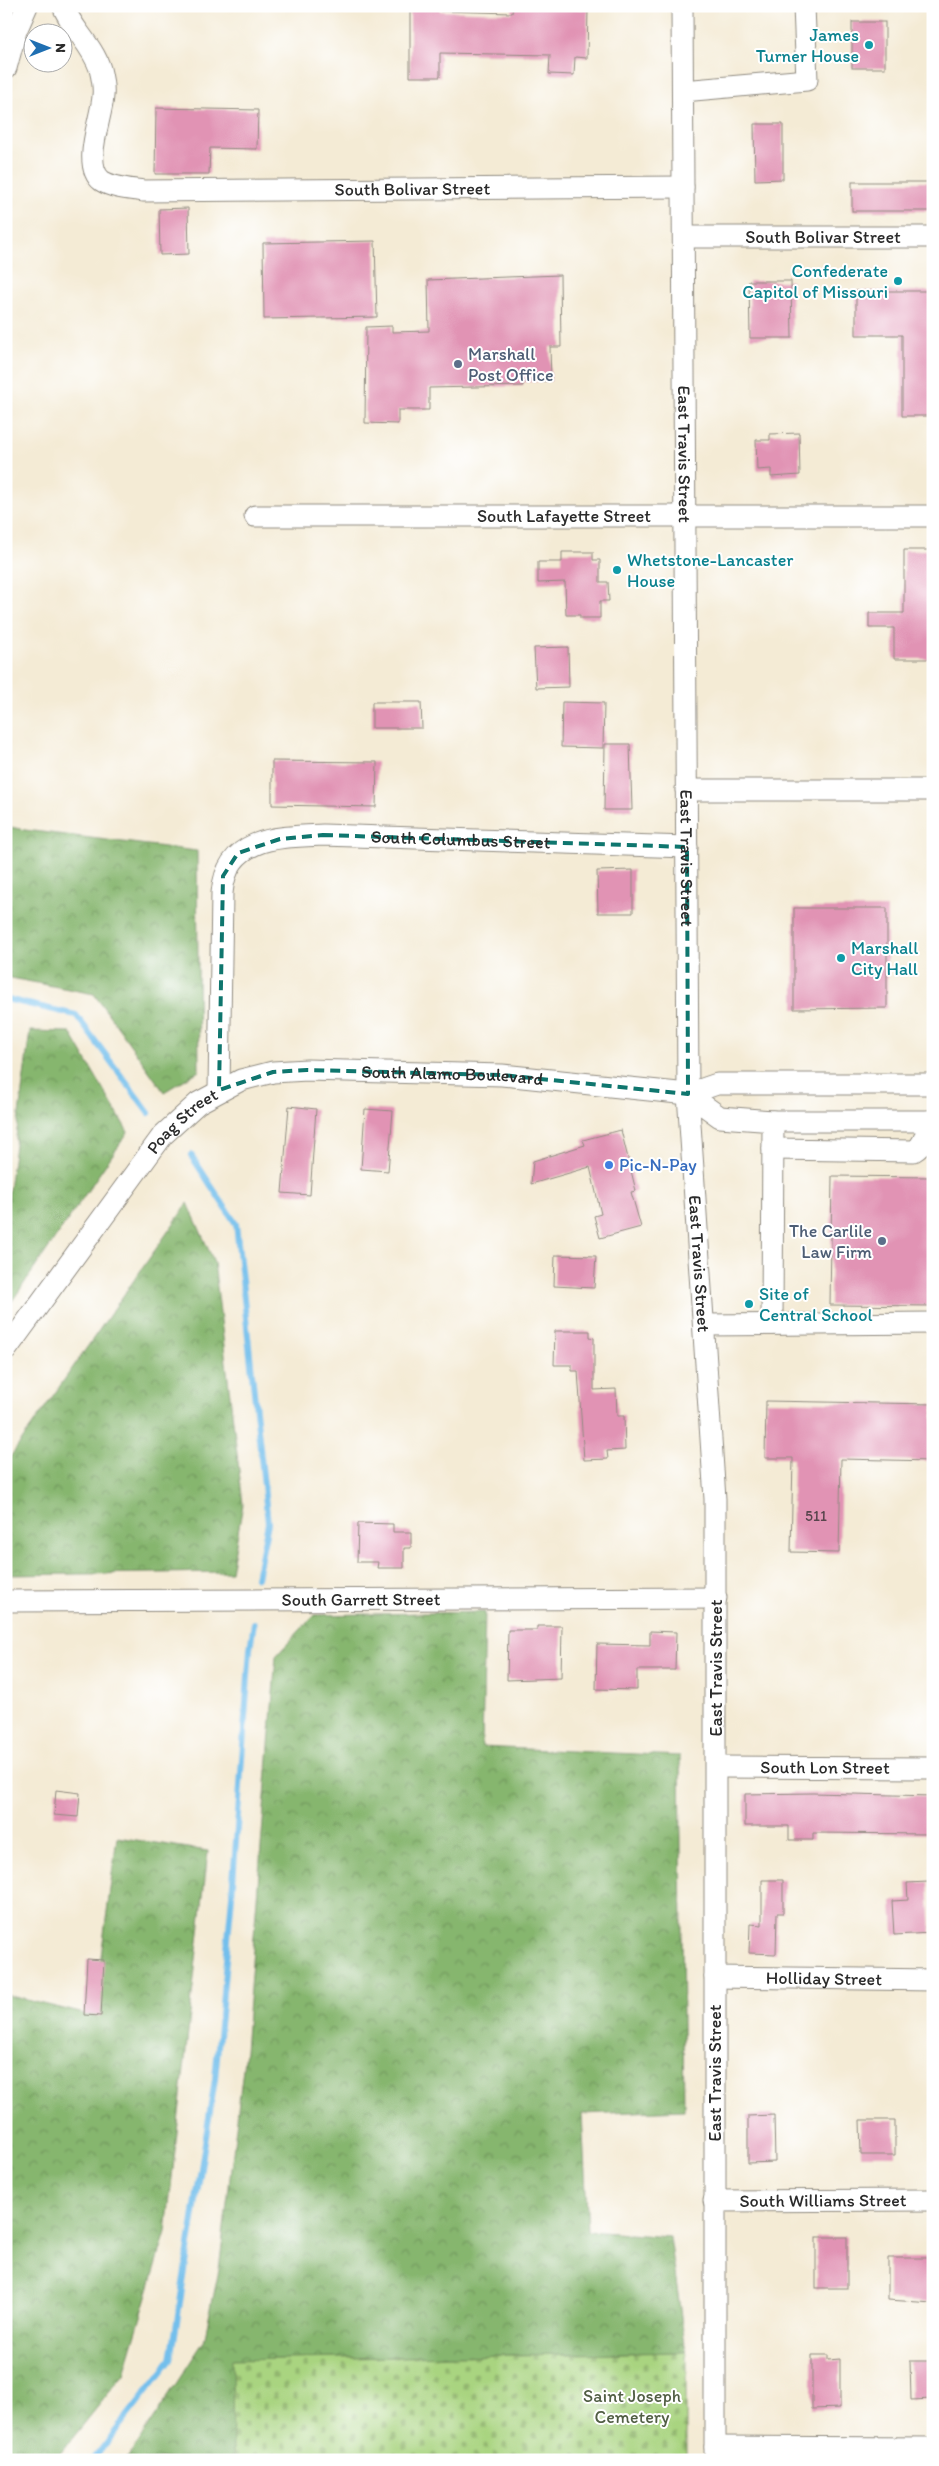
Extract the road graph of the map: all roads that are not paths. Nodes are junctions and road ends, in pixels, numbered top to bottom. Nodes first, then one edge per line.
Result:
1 (27, 6) edge
2 (63, 6) edge
3 (682, 6) edge
4 (804, 6) edge
5 (6, 68) edge
6 (683, 91) junction
7 (683, 187) junction
8 (684, 237) junction
9 (933, 237) edge
10 (255, 516) dead end
11 (685, 516) junction
12 (933, 516) edge
13 (686, 790) junction
14 (933, 790) edge
15 (686, 847) junction
16 (238, 853) joint
17 (933, 1084) edge
18 (219, 1090) junction
19 (688, 1094) junction
20 (773, 1121) junction
21 (931, 1121) edge
22 (773, 1149) junction
23 (933, 1323) edge
24 (772, 1324) junction
25 (705, 1325) junction
26 (6, 1350) edge
27 (716, 1598) junction
28 (6, 1601) edge
29 (716, 1767) junction
30 (933, 1768) edge
31 (715, 1977) junction
32 (933, 1980) edge
33 (933, 2200) edge
34 (714, 2201) junction
35 (933, 2448) edge
36 (715, 2453) edge

1 - 5 street
2 - 7 street, South Bolivar Street
3 - 6 street, East Travis Street
4 - 6 street
6 - 7 street, East Travis Street
7 - 8 street, East Travis Street
8 - 9 street, South Bolivar Street
8 - 11 street, East Travis Street
10 - 11 street, South Lafayette Street
11 - 12 street, South Lafayette Street
11 - 13 street, East Travis Street
13 - 14 street
13 - 15 street, East Travis Street
15 - 16 street, South Columbus Street
15 - 19 street, East Travis Street
16 - 18 street, Poag Street
17 - 19 street, South Alamo Boulevard
18 - 19 street, South Alamo Boulevard
18 - 26 street, Poag Street
19 - 20 street, South Alamo Boulevard
19 - 25 street, East Travis Street
20 - 21 street, South Alamo Boulevard
20 - 22 street
21 - 22 street
22 - 24 street
23 - 24 street
24 - 25 street
25 - 27 street, East Travis Street
27 - 28 street, South Garrett Street
27 - 29 street, East Travis Street
29 - 30 street, South Lon Street
29 - 31 street, East Travis Street
31 - 32 street, Holliday Street
31 - 34 street, East Travis Street
33 - 34 street, South Williams Street
34 - 36 street, East Travis Street
35 - 36 street

